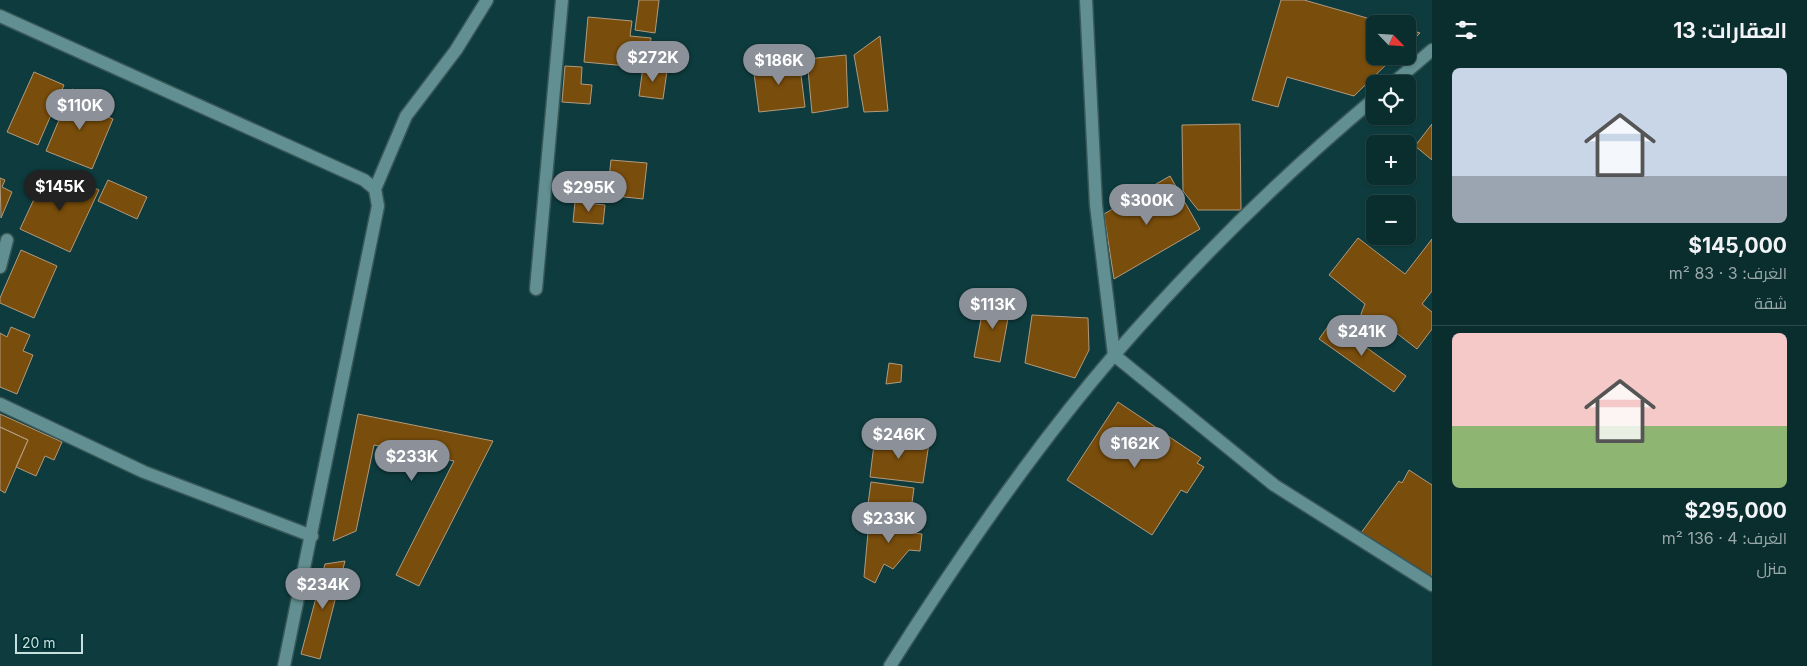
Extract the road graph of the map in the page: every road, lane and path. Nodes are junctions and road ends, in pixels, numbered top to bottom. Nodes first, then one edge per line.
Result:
1 (487, 0) edge
2 (562, 0) edge
3 (1086, 0) edge
4 (0, 16) edge
5 (1432, 50) edge
6 (1403, 75) edge
7 (1366, 106) edge
8 (376, 190) junction
9 (7, 240) dead end
10 (0, 267) edge
11 (536, 289) dead end
12 (1114, 355) junction
13 (0, 404) edge
14 (312, 536) junction
15 (1432, 585) edge
16 (284, 666) edge
17 (890, 666) edge

1 - 8 street
2 - 11 street
3 - 12 street
4 - 8 street
5 - 6 street
7 - 12 street
8 - 14 street
9 - 10 street
12 - 15 street
12 - 17 street
13 - 14 street
14 - 16 street

